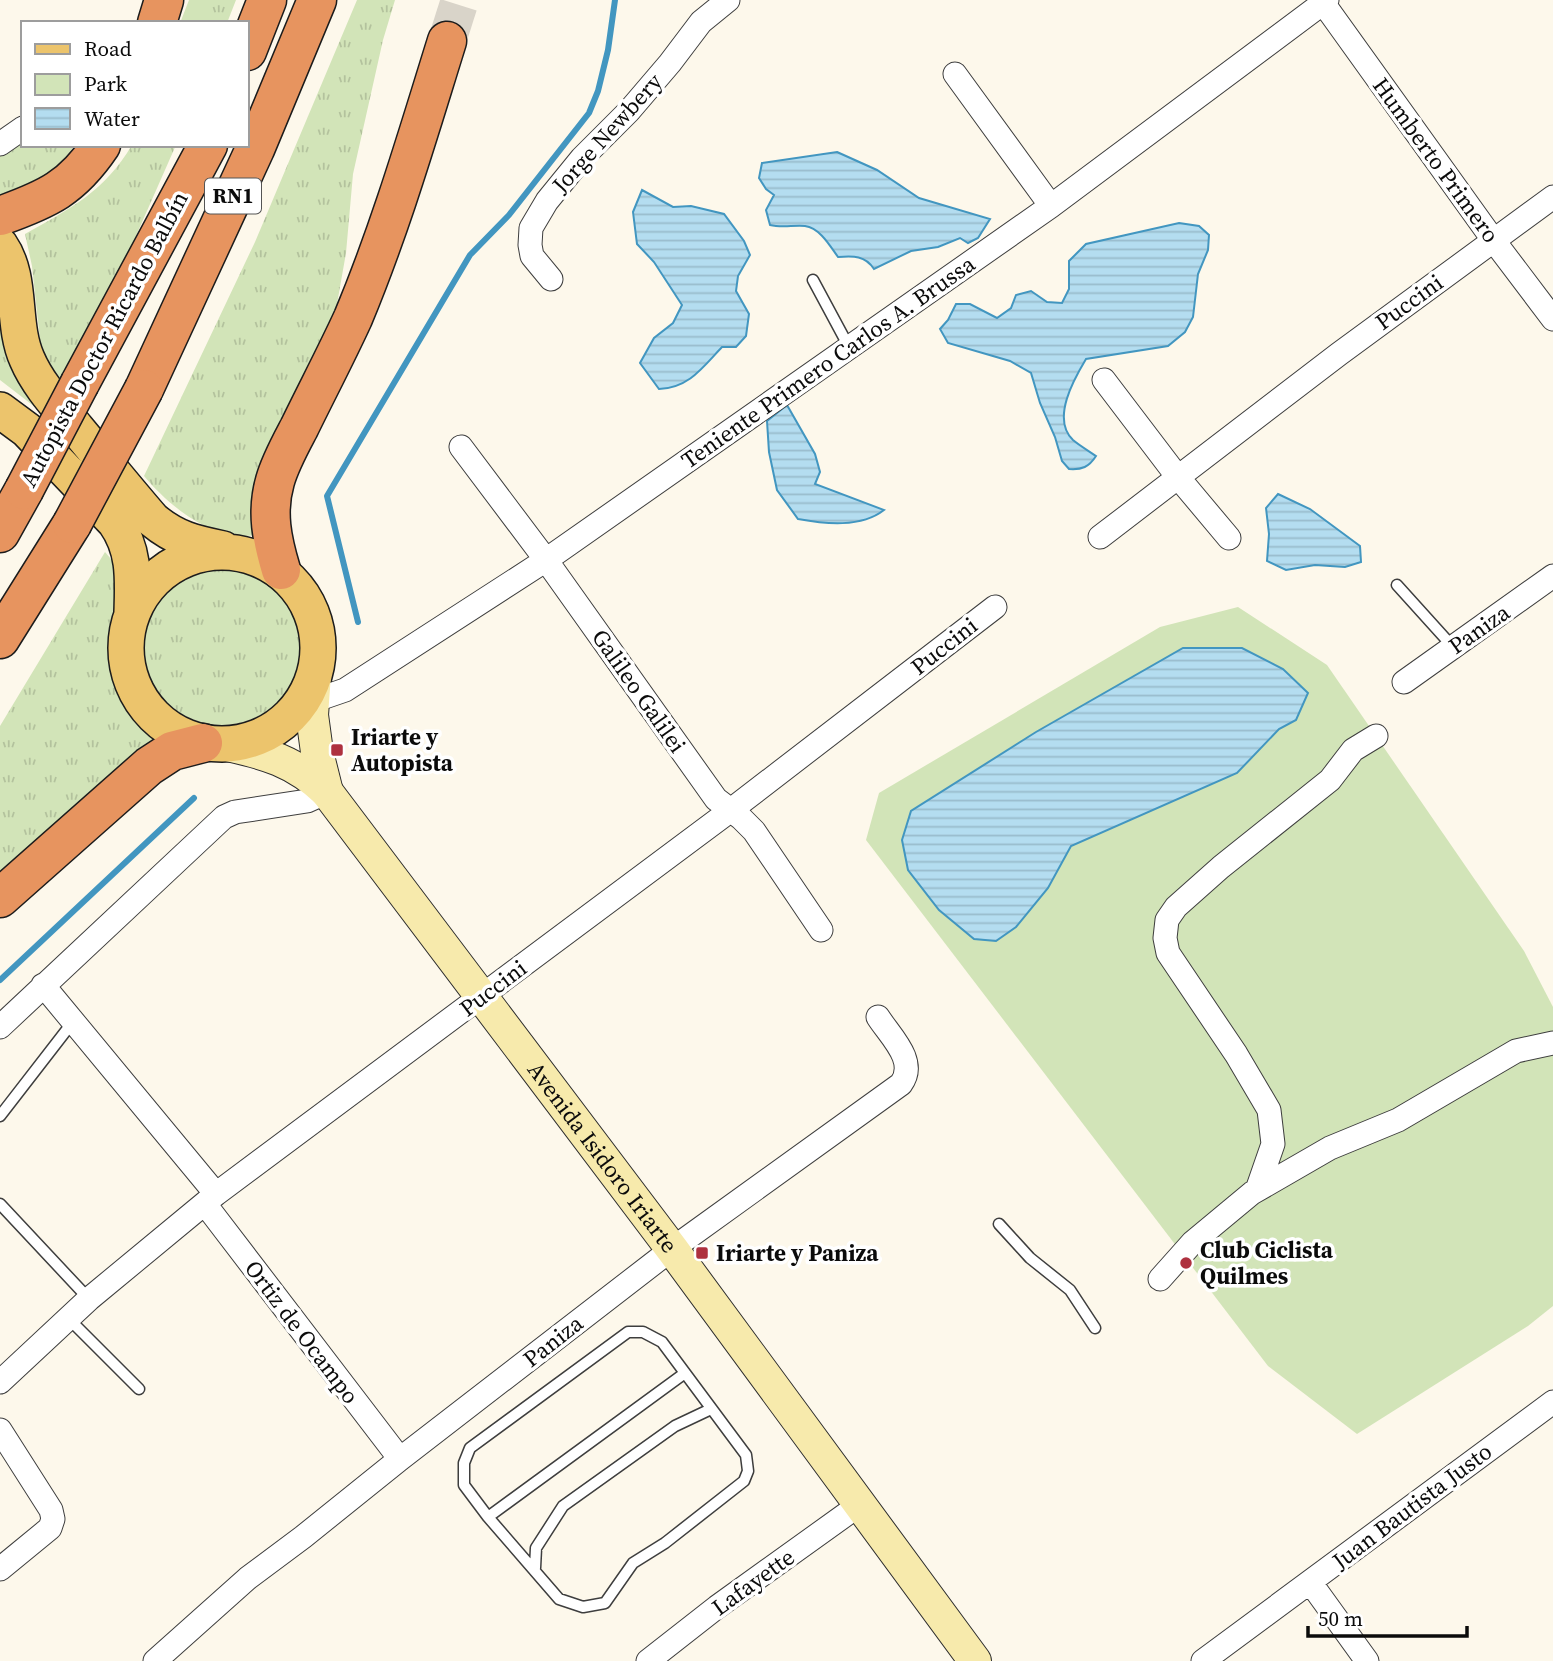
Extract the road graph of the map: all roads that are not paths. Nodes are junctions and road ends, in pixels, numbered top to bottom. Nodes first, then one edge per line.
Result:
1 (164, 0) edge
2 (268, 0) edge
3 (317, 0) edge
4 (728, 0) edge
5 (1323, 1) edge
6 (157, 21) edge
7 (447, 41) tunnel mouth
8 (248, 49) edge
9 (956, 75) dead end
10 (21, 129) edge
11 (0, 144) edge
12 (100, 147) edge
13 (207, 147) edge
14 (1553, 197) edge
15 (1051, 206) junction
16 (0, 216) edge
17 (1494, 241) junction
18 (0, 245) edge
19 (551, 279) dead end
20 (813, 280) dead end
21 (1553, 318) edge
22 (849, 347) junction
23 (1104, 380) dead end
24 (9, 422) edge
25 (461, 447) dead end
26 (1177, 476) junction
27 (0, 533) edge
28 (1100, 537) dead end
29 (1228, 538) dead end
30 (230, 551) junction
31 (546, 560) junction
32 (281, 570) junction
33 (1553, 576) edge
34 (1397, 585) dead end
35 (995, 607) dead end
36 (132, 614) junction
37 (0, 639) edge
38 (1453, 647) junction
39 (1404, 682) dead end
40 (314, 687) junction
41 (1376, 736) dead end
42 (213, 743) junction
43 (327, 792) junction
44 (731, 810) junction
45 (0, 898) edge
46 (821, 930) dead end
47 (43, 985) junction
48 (483, 996) junction
49 (878, 1017) dead end
50 (72, 1023) junction
51 (0, 1027) edge
52 (1553, 1042) edge
53 (0, 1116) edge
54 (1257, 1190) junction
55 (211, 1199) junction
56 (0, 1204) edge
57 (999, 1224) dead end
58 (672, 1249) junction
59 (1160, 1279) dead end
60 (89, 1299) junction
61 (68, 1318) junction
62 (1095, 1328) dead end
63 (685, 1373) junction
64 (0, 1382) edge
65 (139, 1389) dead end
66 (1553, 1402) edge
67 (711, 1409) junction
68 (0, 1430) edge
69 (400, 1459) junction
70 (859, 1505) junction
71 (488, 1517) junction
72 (535, 1568) junction
73 (0, 1569) edge
74 (1310, 1582) junction
75 (155, 1661) edge
76 (648, 1661) edge
77 (975, 1661) edge
78 (1203, 1661) edge
79 (1367, 1661) edge

1 - 6 highway
2 - 8 highway
3 - 37 highway, RN1, bridge
4 - 19 street, Jorge Newbery
5 - 15 street, Teniente Primero Carlos A. Brussa
5 - 17 street, Humberto Primero
7 - 32 highway
9 - 15 street
10 - 11 street
12 - 16 highway
13 - 27 highway, Autopista Doctor Ricardo Balbín / RN1, bridge
14 - 17 street, Puccini
15 - 22 street, Teniente Primero Carlos A. Brussa
17 - 21 street, Humberto Primero
17 - 26 street, Puccini
18 - 30 main road
20 - 22 lane
22 - 31 street, Teniente Primero Carlos A. Brussa
23 - 26 street
24 - 36 main road
25 - 31 street, Galileo Galilei
26 - 28 street, Puccini
26 - 29 street
30 - 32 main road
30 - 36 main road
31 - 40 street, Teniente Primero Carlos A. Brussa
31 - 44 street, Galileo Galilei
32 - 40 main road
33 - 38 street, Paniza
34 - 38 lane
35 - 44 street, Puccini
36 - 42 main road
38 - 39 street, Paniza
40 - 42 main road
40 - 43 street, Avenida Isidoro Iriarte
41 - 54 street
42 - 43 street, Avenida Isidoro Iriarte
42 - 45 highway
43 - 47 street
43 - 48 street, Avenida Isidoro Iriarte
44 - 46 street, Galileo Galilei
44 - 48 street, Puccini
47 - 50 street, Ortiz de Ocampo
47 - 51 street
48 - 55 street, Puccini
48 - 58 street, Avenida Isidoro Iriarte
49 - 58 street, Paniza
50 - 53 lane
50 - 55 street, Ortiz de Ocampo
52 - 54 street
54 - 59 street
55 - 60 street, Puccini
55 - 69 street, Ortiz de Ocampo
56 - 60 lane
57 - 62 lane
58 - 69 street, Paniza
58 - 70 street, Avenida Isidoro Iriarte
60 - 61 street, Puccini
61 - 64 street, Puccini
61 - 65 lane
63 - 67 lane
63 - 71 lane
63 - 71 lane
66 - 74 street, Juan Bautista Justo
67 - 72 lane
67 - 72 lane
68 - 73 street
69 - 75 street, Paniza
70 - 76 street, Lafayette
70 - 77 street, Avenida Isidoro Iriarte
71 - 72 lane
74 - 78 street, Juan Bautista Justo
74 - 79 street

